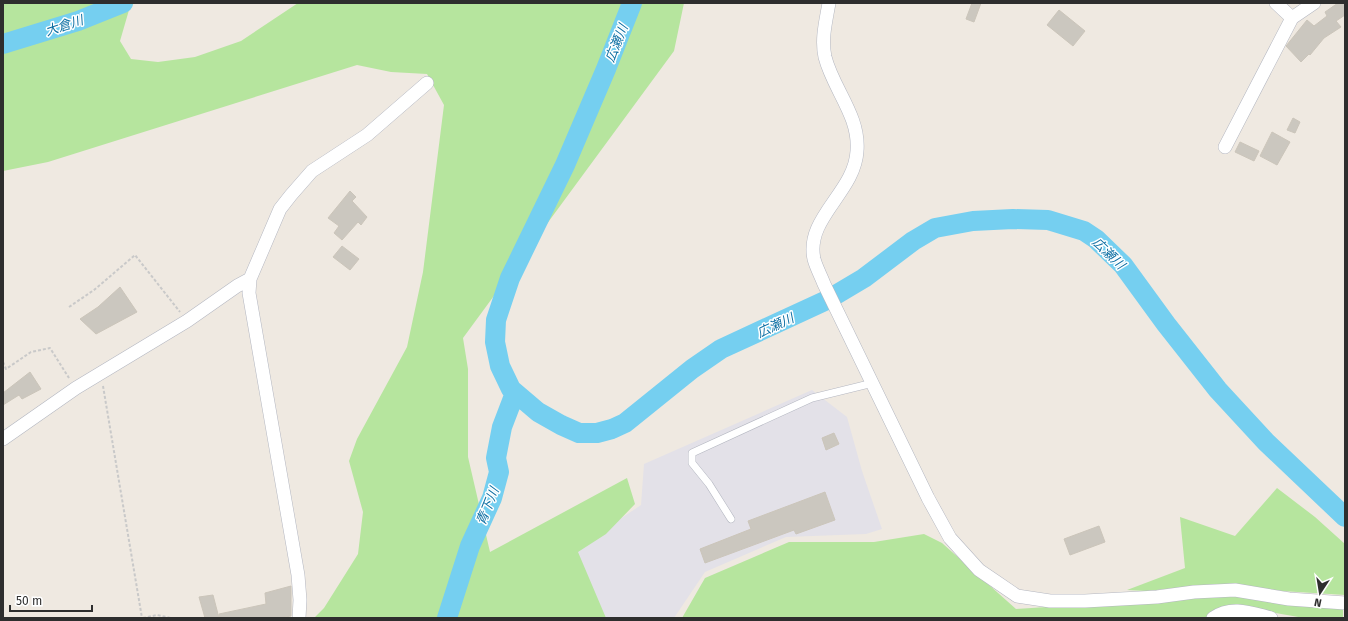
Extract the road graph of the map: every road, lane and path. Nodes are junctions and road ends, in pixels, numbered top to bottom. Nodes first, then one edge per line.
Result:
1 (829, 3) edge
2 (1276, 3) edge
3 (1314, 3) edge
4 (1292, 18) junction
5 (428, 83) dead end
6 (1225, 147) dead end
7 (250, 279) junction
8 (69, 307) dead end
9 (187, 320) junction
10 (3, 362) edge
11 (100, 373) junction
12 (873, 383) junction
13 (76, 388) junction
14 (3, 439) edge
15 (731, 519) dead end
16 (1345, 603) edge
17 (142, 618) edge
18 (171, 618) edge
19 (299, 618) edge
20 (1213, 618) edge
21 (1272, 618) edge

1 - 12 street
2 - 4 street
3 - 4 street
4 - 6 street
5 - 7 street
7 - 9 street
7 - 19 street
8 - 9 path
9 - 11 street
10 - 13 path
11 - 13 street
11 - 17 path
12 - 15 lane
12 - 16 street
13 - 14 street
17 - 18 path
20 - 21 street

